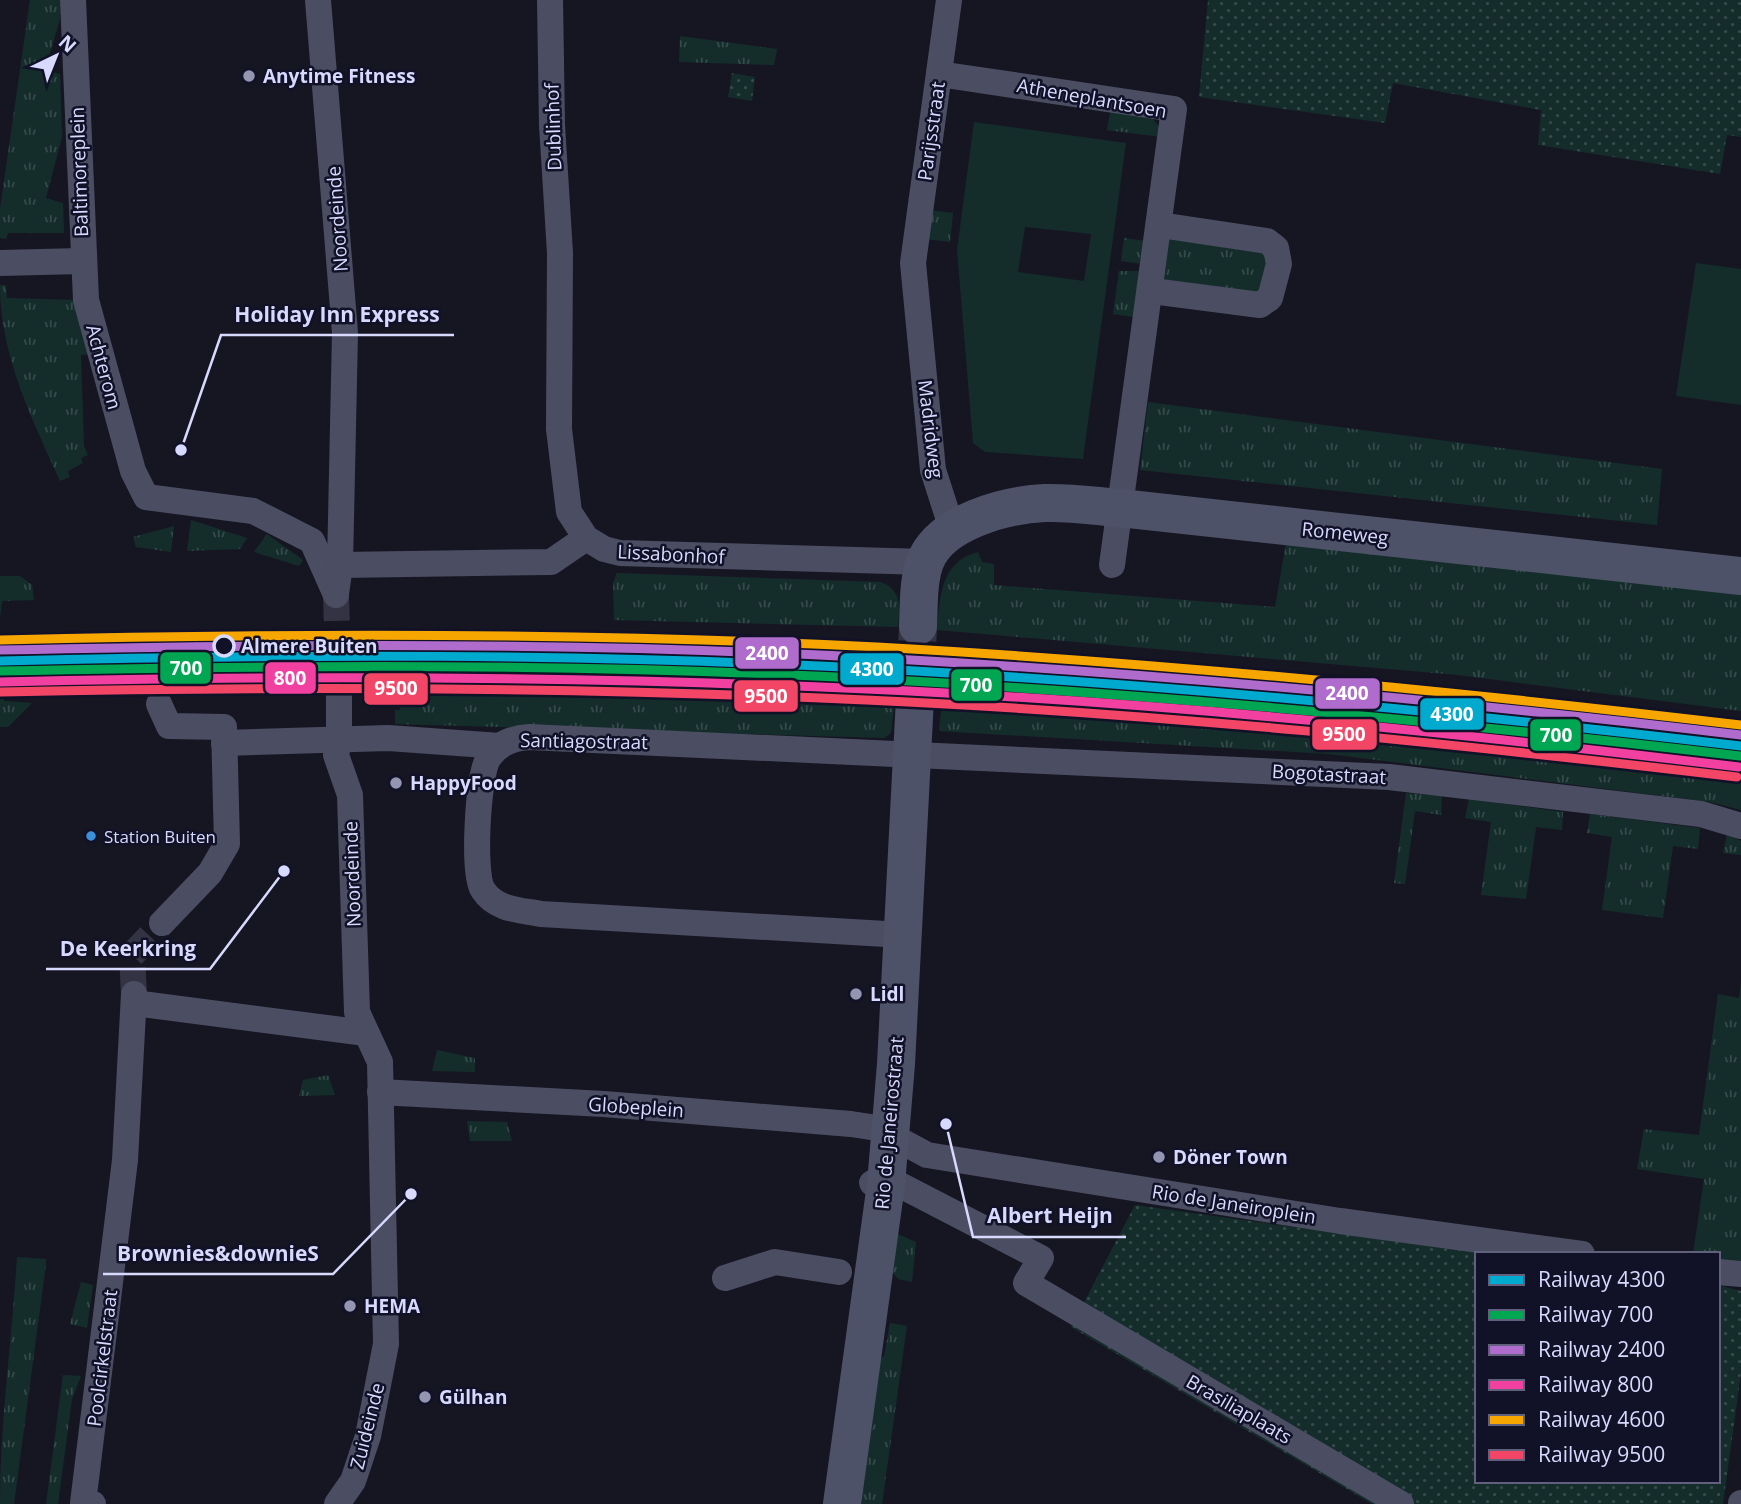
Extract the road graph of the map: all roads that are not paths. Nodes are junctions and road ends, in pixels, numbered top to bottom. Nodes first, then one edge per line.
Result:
1 (73, 0) edge
2 (318, 0) edge
3 (550, 0) edge
4 (949, 0) edge
5 (939, 74) junction
6 (1160, 225) junction
7 (82, 261) junction
8 (0, 263) edge
9 (913, 263) joint
10 (1152, 291) junction
11 (133, 471) joint
12 (1120, 508) junction
13 (952, 529) junction
14 (586, 538) junction
15 (925, 562) junction
16 (340, 565) junction
17 (1112, 565) dead end
18 (1741, 576) edge
19 (918, 626) tunnel mouth
20 (338, 697) tunnel mouth
21 (915, 698) tunnel mouth
22 (159, 704) dead end
23 (339, 739) junction
24 (224, 743) junction
25 (500, 746) junction
26 (913, 753) junction
27 (1741, 826) edge
28 (162, 923) tunnel mouth
29 (903, 934) junction
30 (361, 1022) junction
31 (380, 1092) junction
32 (890, 1134) junction
33 (879, 1183) junction
34 (1567, 1252) edge
35 (839, 1272) dead end
36 (1720, 1272) edge
37 (1741, 1274) edge
38 (726, 1278) dead end
39 (93, 1504) edge
40 (337, 1504) edge
41 (842, 1504) edge
42 (1401, 1504) edge

1 - 7 street, Baltimoreplein
2 - 16 street, Noordeinde
3 - 14 street, Dublinhof
4 - 5 street, Parijsstraat
5 - 6 street, Atheneplantsoen
5 - 9 street, Parijsstraat
6 - 10 street, Atheneplantsoen
6 - 10 street
7 - 8 street, Baltimoreplein
7 - 11 street, Achterom
9 - 13 street, Madridweg
10 - 12 street, Atheneplantsoen
11 - 16 street, Noordeinde
12 - 13 street, Romeweg
12 - 17 street, Atheneplantsoen
12 - 18 street, Romeweg
13 - 15 street
14 - 15 street, Lissabonhof
14 - 16 street
15 - 19 street
20 - 23 street, Noordeinde
21 - 26 street, Rio de Janeirostraat
22 - 24 street
23 - 24 street
23 - 25 street
23 - 30 street, Noordeinde
24 - 28 street
25 - 26 street, Santiagostraat
25 - 29 street, Santiagostraat
26 - 27 street, Bogotastraat
26 - 29 street, Rio de Janeirostraat
29 - 32 street, Rio de Janeirostraat
30 - 31 street
30 - 39 street, Poolcirkelstraat
31 - 32 street, Globeplein
31 - 40 street, Zuideinde
32 - 33 street, Rio de Janeirostraat
32 - 34 street, Rio de Janeiroplein
33 - 41 street, Rio de Janeirostraat
33 - 42 street, Brasiliaplaats
35 - 38 street
36 - 37 street

